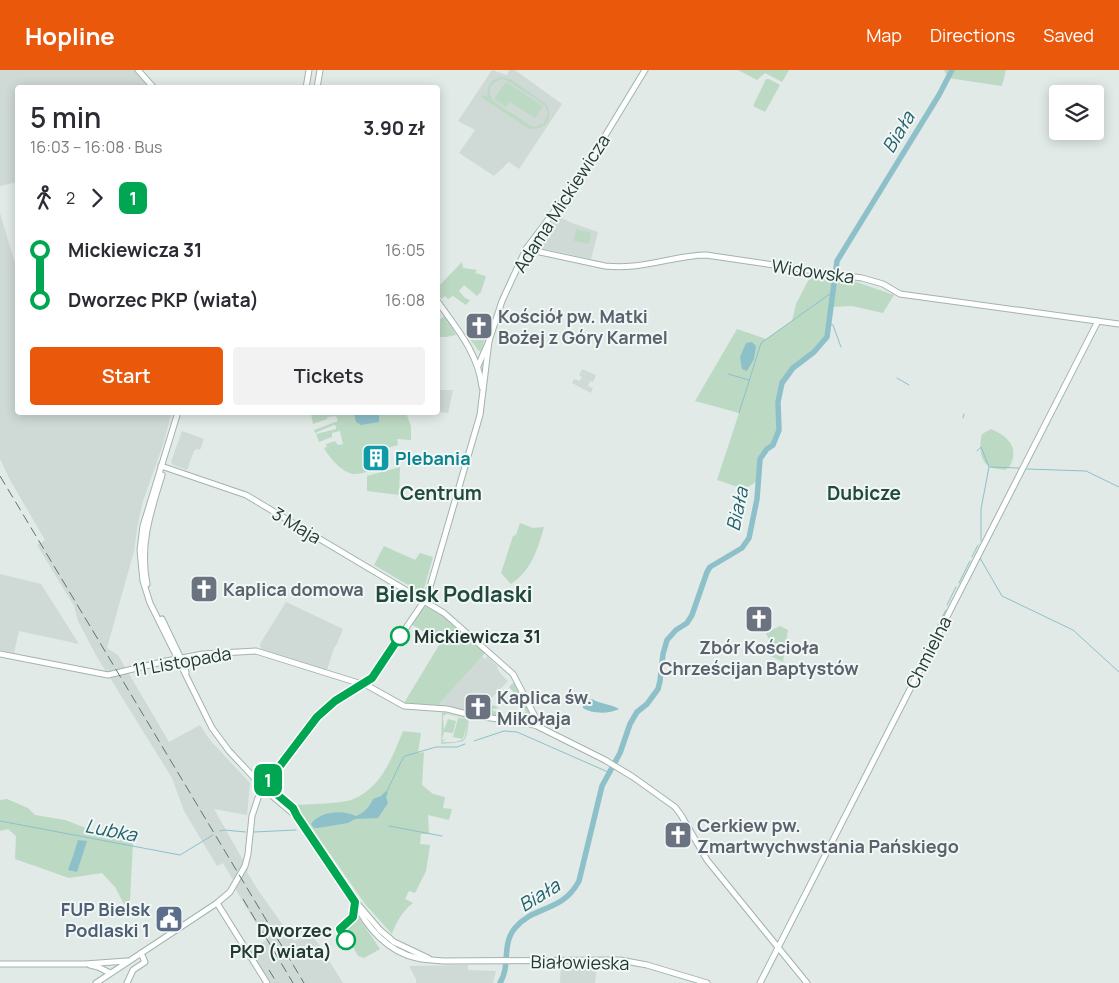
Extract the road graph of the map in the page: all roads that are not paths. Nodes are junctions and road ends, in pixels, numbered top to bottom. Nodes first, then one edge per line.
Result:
1 (138, 70) edge
2 (309, 70) edge
3 (319, 70) edge
4 (645, 70) edge
5 (151, 85) edge
6 (306, 85) edge
7 (318, 85) edge
8 (526, 248) junction
9 (440, 305) edge
10 (1098, 321) junction
11 (1119, 324) edge
12 (489, 341) junction
13 (474, 356) junction
14 (483, 357) junction
15 (487, 362) junction
16 (478, 366) junction
17 (483, 394) junction
18 (179, 415) edge
19 (163, 466) junction
20 (424, 601) junction
21 (173, 650) junction
22 (0, 654) edge
23 (180, 659) junction
24 (170, 660) junction
25 (362, 684) junction
26 (535, 716) junction
27 (529, 723) junction
28 (542, 728) junction
29 (266, 781) junction
30 (267, 793) junction
31 (217, 903) junction
32 (778, 946) junction
33 (141, 953) junction
34 (106, 962) junction
35 (128, 962) junction
36 (0, 964) edge
37 (85, 964) junction
38 (103, 970) junction
39 (110, 973) junction
40 (104, 978) junction
41 (96, 983) edge
42 (127, 983) edge
43 (267, 983) edge
44 (707, 983) edge
45 (760, 983) edge
46 (807, 983) edge

1 - 5 street
2 - 6 street
3 - 7 street
4 - 8 street, Adama Mickiewicza
8 - 10 street, Widowska
8 - 12 street, Adama Mickiewicza
9 - 13 street
10 - 11 street, Widowska
10 - 32 street, Chmielna
12 - 14 street, Adama Mickiewicza
12 - 15 street, Adama Mickiewicza
13 - 14 street
13 - 16 street
14 - 16 street, Adama Mickiewicza
15 - 16 street
15 - 17 street, Adama Mickiewicza
16 - 17 street, Adama Mickiewicza
17 - 20 street, Adama Mickiewicza
18 - 19 street
19 - 20 street, 3 Maja
19 - 21 street
19 - 23 street
20 - 25 street, Adama Mickiewicza
20 - 26 street, 3 Maja
21 - 23 street
21 - 24 street
22 - 24 street, 11 Listopada
23 - 24 street, 11 Listopada
23 - 25 street, 11 Listopada
23 - 29 street
25 - 27 street, 11 Listopada
25 - 29 street, Adama Mickiewicza
26 - 27 street
26 - 28 street, 3 Maja
27 - 28 street, 11 Listopada
28 - 32 street, 11 Listopada
29 - 30 street
29 - 30 street
30 - 31 street
30 - 44 street, Białowieska
31 - 33 street
31 - 43 street
32 - 45 street, Chmielna
32 - 46 street, 11 Listopada
33 - 35 street
33 - 42 street
34 - 35 street
34 - 37 street
34 - 39 street
35 - 39 street
36 - 37 street
37 - 38 street
38 - 39 street
38 - 40 street
39 - 40 street
40 - 41 street

